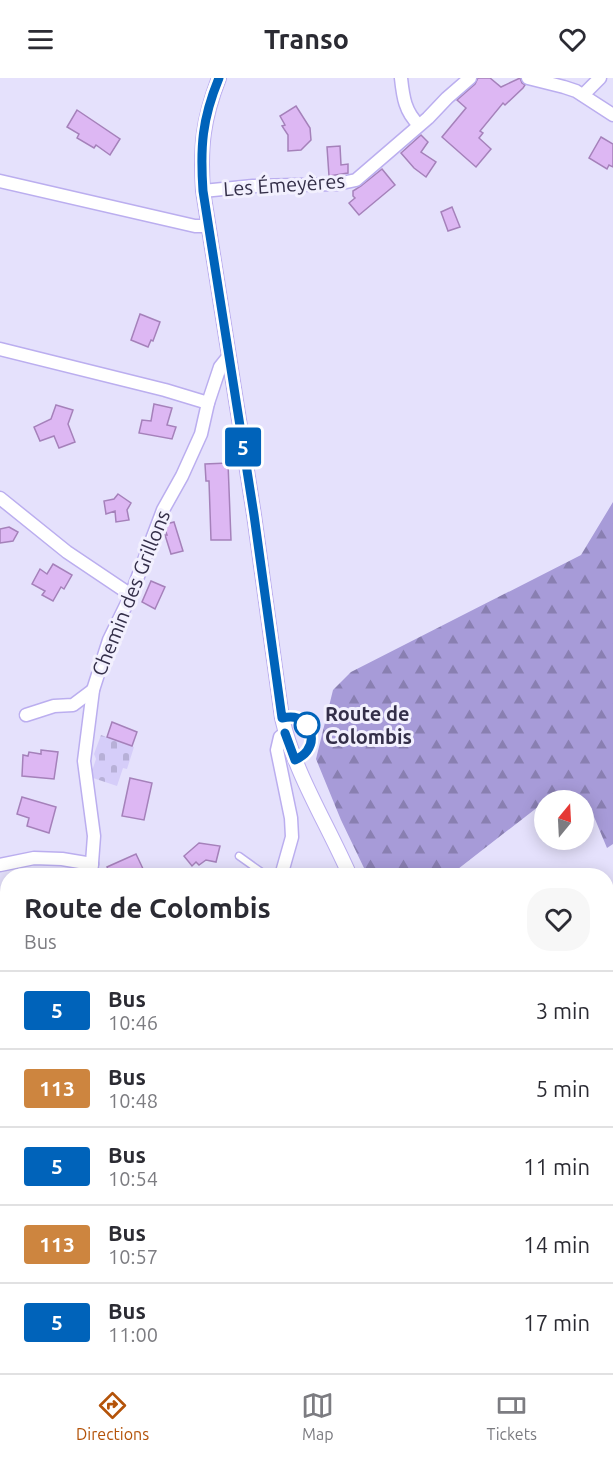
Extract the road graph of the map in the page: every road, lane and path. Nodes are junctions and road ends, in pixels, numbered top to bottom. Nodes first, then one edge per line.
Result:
1 (219, 78) edge
2 (401, 78) edge
3 (470, 78) edge
4 (528, 78) edge
5 (600, 78) edge
6 (583, 94) junction
7 (613, 115) edge
8 (419, 125) junction
9 (0, 181) edge
10 (203, 191) junction
11 (208, 226) junction
12 (0, 349) edge
13 (228, 357) junction
14 (208, 403) junction
15 (0, 498) edge
16 (131, 595) junction
17 (93, 690) junction
18 (26, 715) dead end
19 (282, 718) junction
20 (285, 733) junction
21 (295, 760) junction
22 (239, 856) dead end
23 (0, 865) edge
24 (86, 868) edge
25 (91, 868) edge
26 (256, 868) edge
27 (283, 868) edge
28 (346, 868) edge

1 - 10 street
2 - 8 street
3 - 8 street, Les Émeyères
4 - 6 street
5 - 6 street
6 - 7 street
8 - 10 street, Les Émeyères
9 - 11 street
10 - 11 street
11 - 13 street
12 - 14 street
13 - 14 street, Chemin des Grillons
13 - 19 street
14 - 16 street, Chemin des Grillons
15 - 16 street
16 - 17 street, Chemin des Grillons
17 - 18 street
17 - 25 street, Chemin des Grillons
19 - 20 street
19 - 21 lane
20 - 21 street
20 - 27 street
21 - 28 street
22 - 26 lane
23 - 24 street

